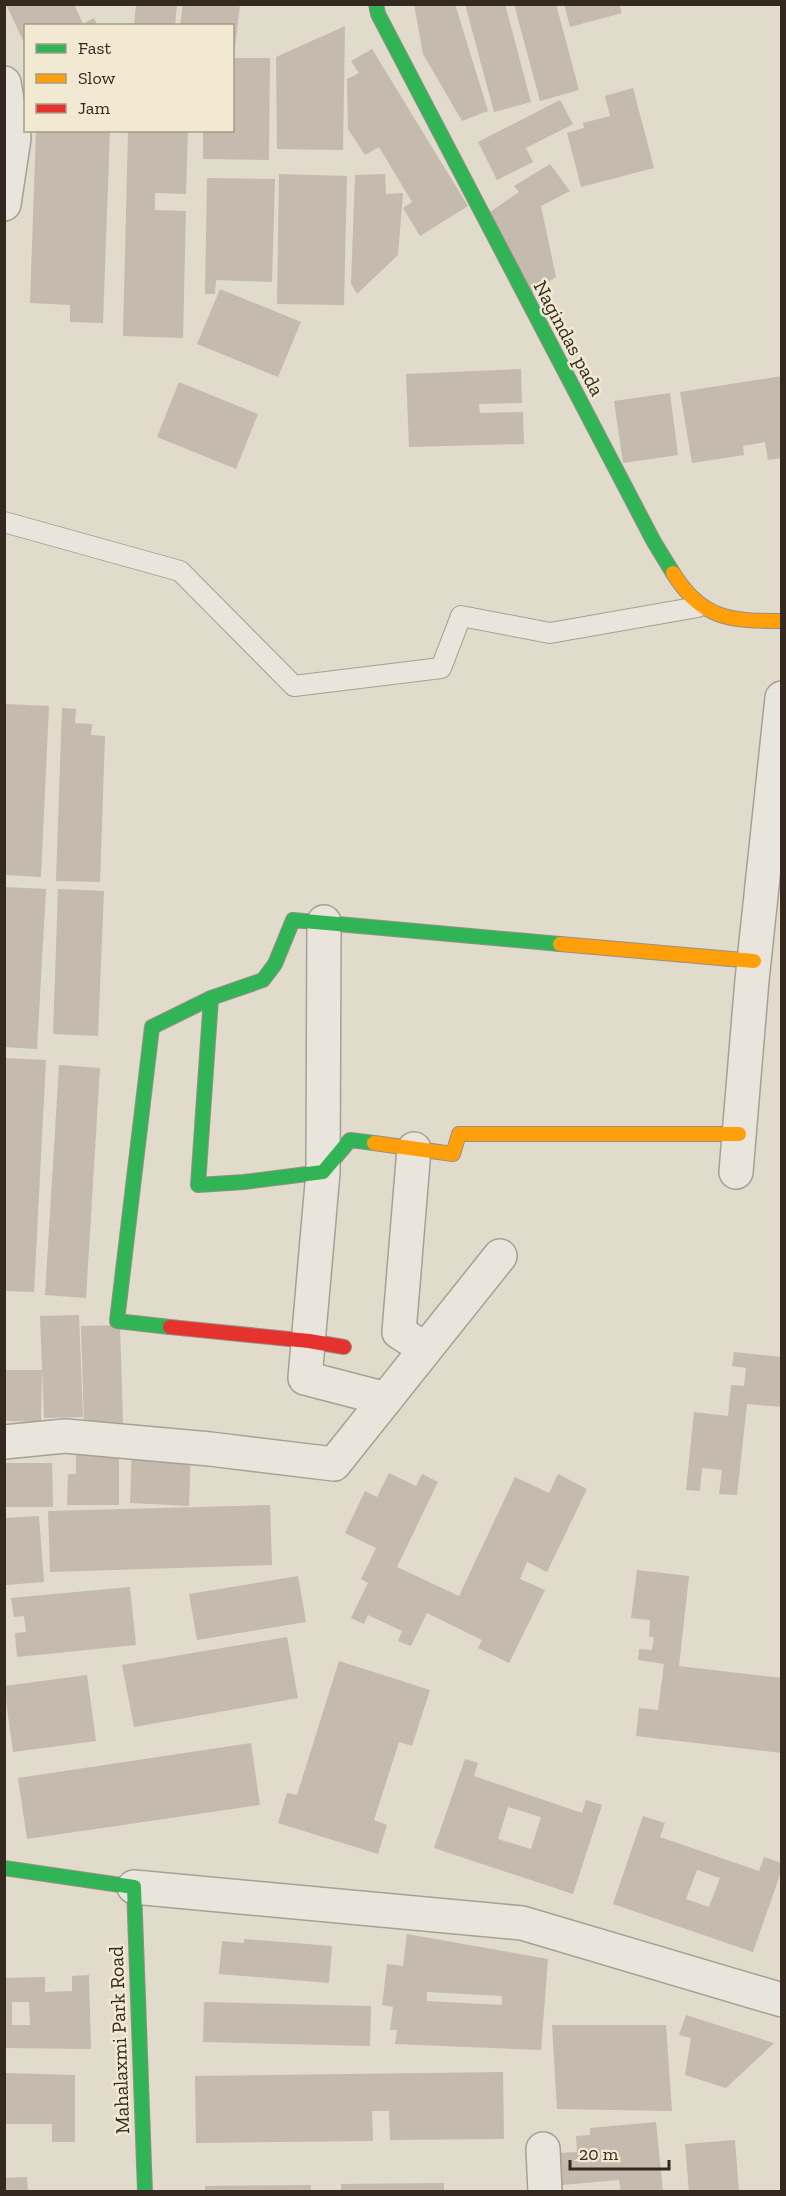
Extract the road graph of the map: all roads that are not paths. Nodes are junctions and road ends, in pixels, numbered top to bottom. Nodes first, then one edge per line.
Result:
1 (376, 4) edge
2 (4, 82) edge
3 (4, 204) edge
4 (4, 522) edge
5 (698, 607) junction
6 (782, 621) edge
7 (782, 698) edge
8 (324, 922) junction
9 (754, 960) junction
10 (211, 998) junction
11 (739, 1134) junction
12 (414, 1149) junction
13 (323, 1172) junction
14 (736, 1172) dead end
15 (500, 1256) dead end
16 (309, 1341) junction
17 (344, 1347) dead end
18 (424, 1349) junction
19 (386, 1399) junction
20 (4, 1442) edge
21 (4, 1868) edge
22 (134, 1887) junction
23 (782, 2000) edge
24 (543, 2149) dead end
25 (145, 2192) edge
26 (545, 2192) edge

1 - 5 street, Nagindas pada
2 - 3 street
4 - 5 lane
5 - 6 street
7 - 9 street
8 - 9 street
8 - 10 street
8 - 13 street
9 - 11 street
10 - 13 street
10 - 16 street
11 - 12 street
11 - 14 street
12 - 13 street
12 - 18 street
13 - 16 street
15 - 18 street
16 - 17 street
16 - 19 street
18 - 19 street
19 - 20 street
21 - 22 street
22 - 23 street
22 - 25 street, Mahalaxmi Park Road
24 - 26 street

